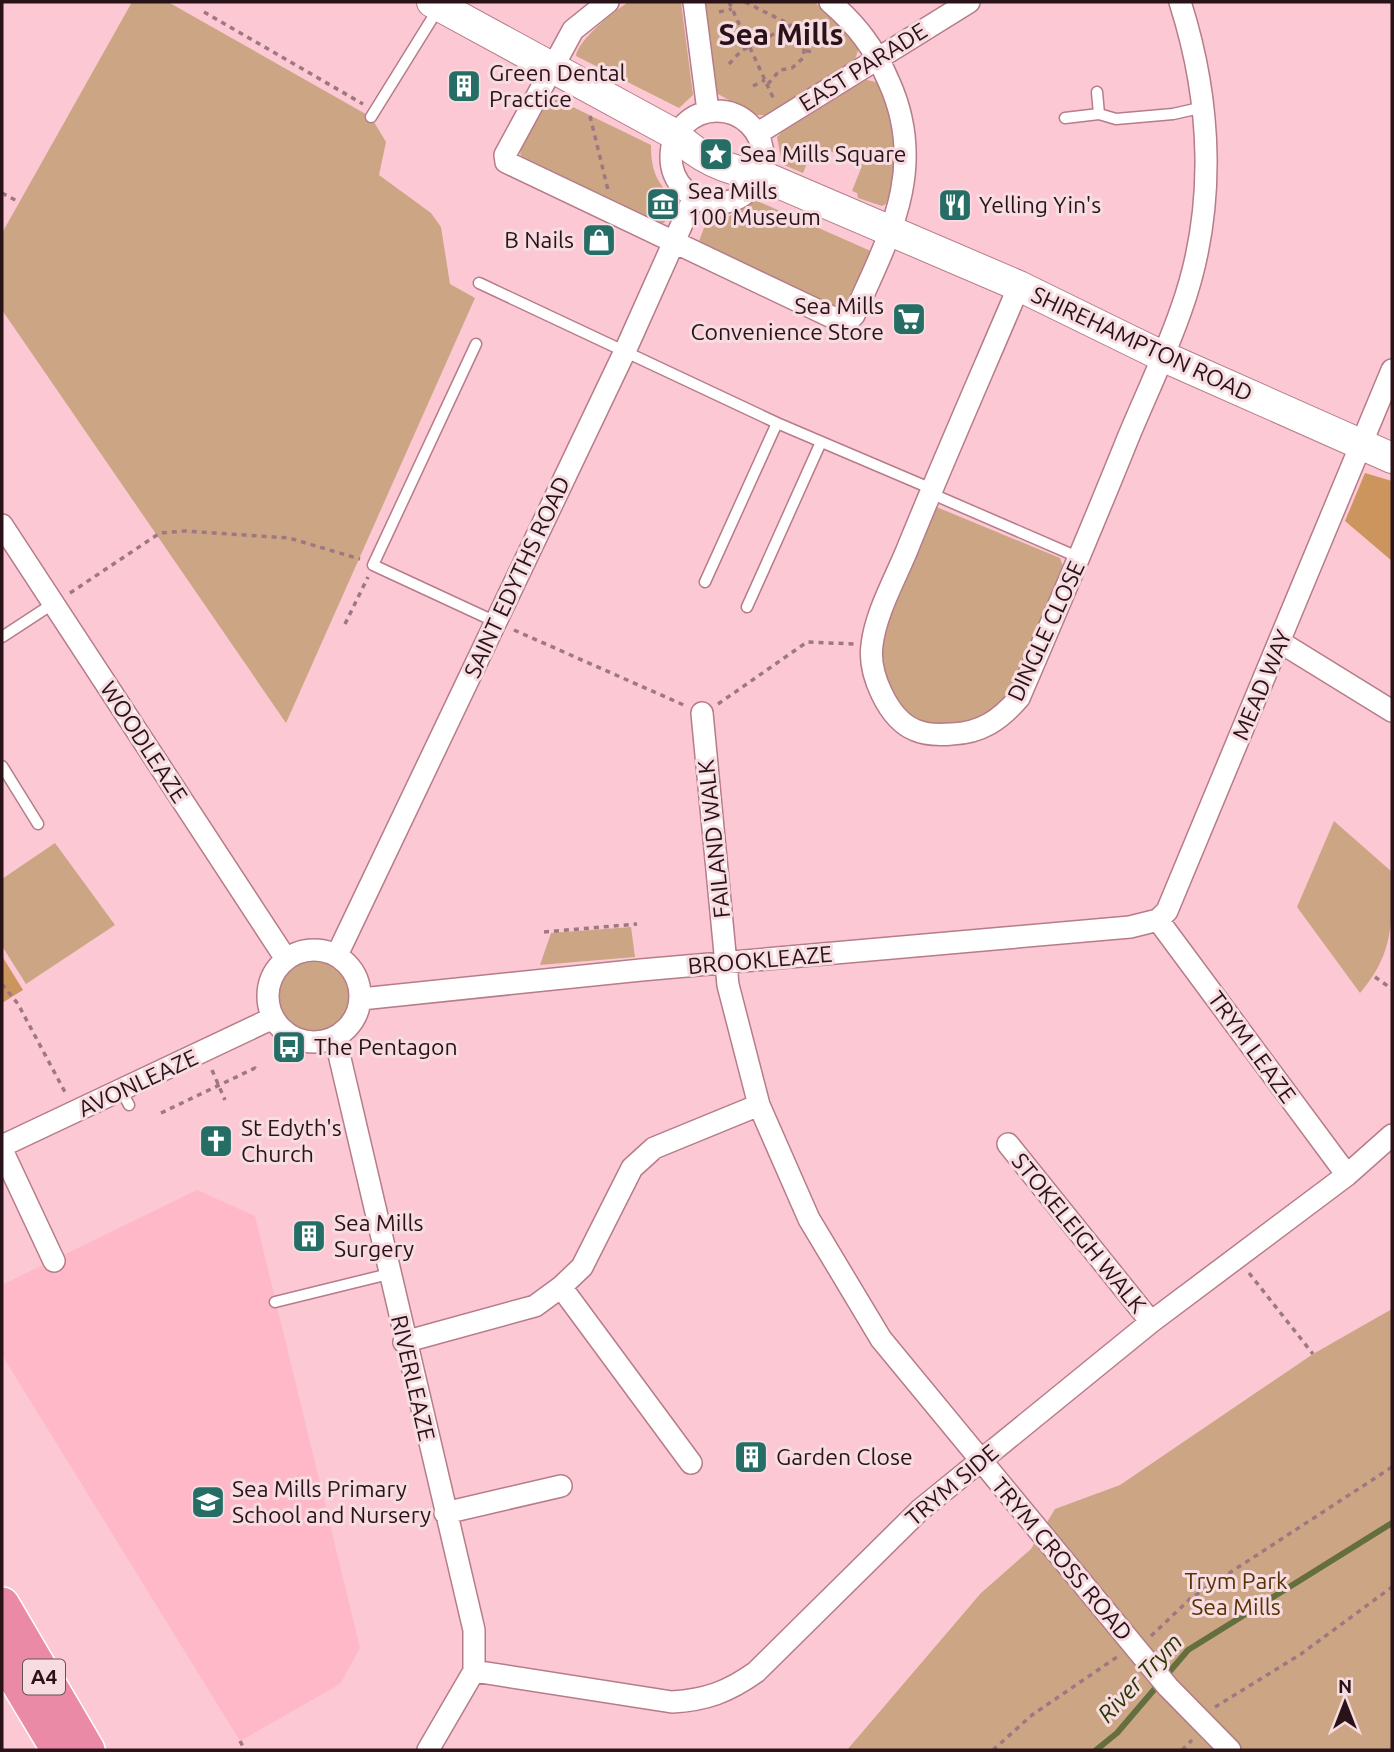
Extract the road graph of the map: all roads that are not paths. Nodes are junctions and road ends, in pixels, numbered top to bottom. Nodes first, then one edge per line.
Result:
1 (608, 2) edge
2 (694, 2) edge
3 (830, 2) edge
4 (969, 2) edge
5 (1180, 2) edge
6 (436, 4) edge
7 (850, 9) edge
8 (878, 57) junction
9 (550, 67) junction
10 (1097, 92) dead end
11 (1204, 107) junction
12 (708, 111) junction
13 (373, 114) road end
14 (1099, 114) junction
15 (1065, 118) dead end
16 (758, 133) junction
17 (676, 135) junction
18 (760, 175) junction
19 (694, 197) junction
20 (890, 233) junction
21 (673, 242) junction
22 (479, 283) dead end
23 (1019, 286) junction
24 (476, 344) dead end
25 (625, 349) junction
26 (1162, 356) junction
27 (1392, 370) edge
28 (777, 423) junction
29 (821, 442) junction
30 (1362, 447) junction
31 (1392, 458) edge
32 (931, 491) junction
33 (2, 525) edge
34 (1080, 558) junction
35 (705, 582) dead end
36 (54, 603) junction
37 (747, 607) dead end
38 (496, 622) junction
39 (2, 637) edge
40 (1280, 642) junction
41 (1392, 711) edge
42 (702, 713) road end
43 (2, 766) edge
44 (38, 824) dead end
45 (1158, 920) junction
46 (337, 955) junction
47 (286, 959) junction
48 (726, 964) junction
49 (361, 999) junction
50 (274, 1018) junction
51 (335, 1038) junction
52 (759, 1105) junction
53 (1392, 1135) edge
54 (1008, 1144) dead end
55 (2, 1148) edge
56 (1346, 1175) junction
57 (54, 1261) dead end
58 (389, 1274) junction
59 (561, 1287) junction
60 (275, 1302) dead end
61 (1151, 1322) junction
62 (404, 1342) junction
63 (979, 1461) junction
64 (691, 1464) dead end
65 (561, 1486) dead end
66 (445, 1513) junction
67 (2, 1605) edge
68 (2, 1655) edge
69 (474, 1671) junction
70 (59, 1750) edge
71 (87, 1750) edge
72 (428, 1750) edge
73 (1230, 1750) edge

1 - 9 street
2 - 12 street
3 - 7 street
4 - 8 street, EAST PARADE
5 - 11 street, DINGLE CLOSE
6 - 9 main road, SHIREHAMPTON ROAD
6 - 13 lane
7 - 8 street
8 - 16 street, EAST PARADE
8 - 20 street
9 - 17 main road, SHIREHAMPTON ROAD
9 - 21 street
10 - 14 lane
11 - 14 lane
11 - 26 street, DINGLE CLOSE
12 - 16 street
12 - 17 street
14 - 15 lane
16 - 18 street
17 - 18 main road, SHIREHAMPTON ROAD
17 - 19 street
18 - 19 street
18 - 20 main road, SHIREHAMPTON ROAD
19 - 21 street, SAINT EDYTHS ROAD
20 - 21 street
20 - 23 main road, SHIREHAMPTON ROAD
21 - 25 street, SAINT EDYTHS ROAD
22 - 25 lane
23 - 26 main road, SHIREHAMPTON ROAD
23 - 32 street, DINGLE CLOSE
24 - 38 lane
25 - 28 lane
25 - 38 street, SAINT EDYTHS ROAD
26 - 30 main road, SHIREHAMPTON ROAD
26 - 34 street, DINGLE CLOSE
27 - 30 street, MEAD WAY
28 - 29 lane
28 - 35 lane
29 - 32 lane
29 - 37 lane
30 - 31 main road, SHIREHAMPTON ROAD
30 - 40 street, MEAD WAY
32 - 34 lane
32 - 34 street, DINGLE CLOSE
33 - 36 street, WOODLEAZE
36 - 39 lane
36 - 47 street, WOODLEAZE
38 - 46 street, SAINT EDYTHS ROAD
40 - 41 street
40 - 45 street, MEAD WAY
42 - 48 street, FAILAND WALK
43 - 44 lane
45 - 48 street, BROOKLEAZE
45 - 56 street, TRYM LEAZE
46 - 47 street
46 - 49 street
47 - 50 street
48 - 49 street, BROOKLEAZE
48 - 52 street, FAILAND WALK
49 - 51 street
50 - 51 street
50 - 55 street, AVONLEAZE
51 - 58 street, RIVERLEAZE
52 - 59 street
52 - 63 street, TRYM CROSS ROAD
53 - 56 street, TRYM SIDE
54 - 61 street, STOKELEIGH WALK
55 - 57 street, AVONLEAZE
56 - 61 street, TRYM SIDE
58 - 60 lane
58 - 62 street, RIVERLEAZE
59 - 62 street
59 - 64 street
61 - 63 street, TRYM SIDE
62 - 66 street, RIVERLEAZE
63 - 69 street, TRYM SIDE
63 - 73 street, TRYM CROSS ROAD
65 - 66 street
66 - 69 street, RIVERLEAZE
67 - 71 highway, A4
68 - 70 highway, A4
69 - 72 street

